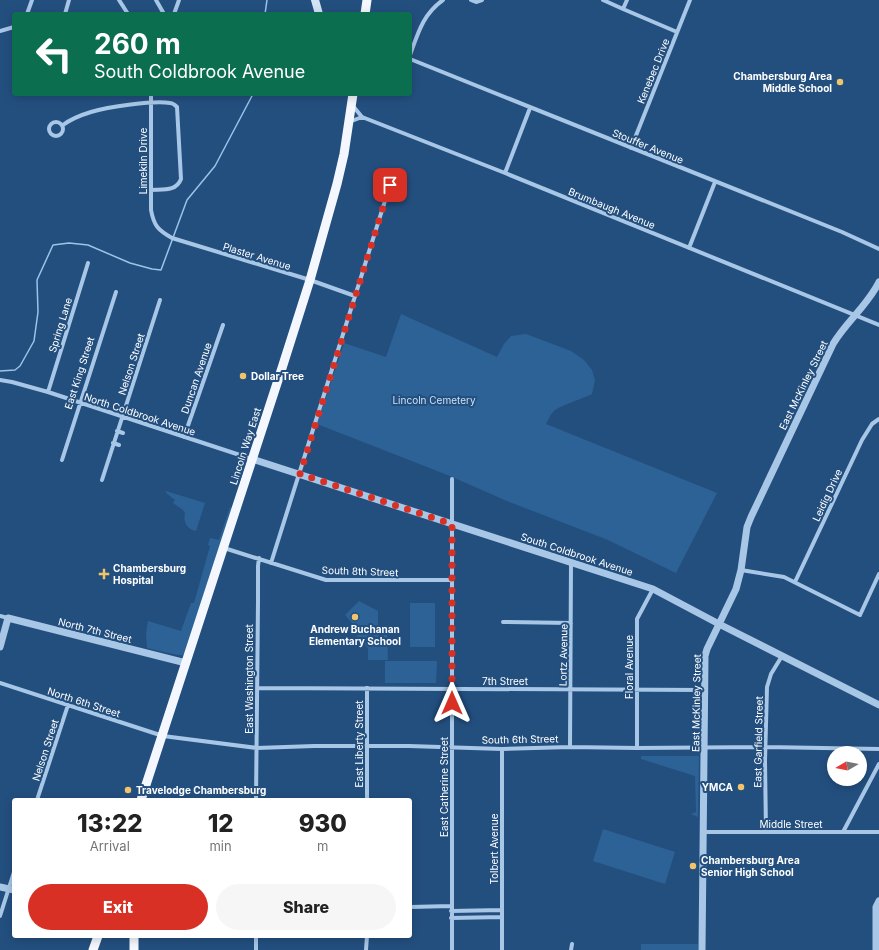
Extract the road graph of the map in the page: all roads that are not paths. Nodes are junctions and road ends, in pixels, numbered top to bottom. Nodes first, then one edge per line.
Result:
1 (32, 0) edge
2 (69, 0) edge
3 (119, 0) edge
4 (156, 0) edge
5 (179, 0) edge
6 (316, 0) edge
7 (367, 0) edge
8 (443, 0) edge
9 (471, 0) edge
10 (482, 0) edge
11 (602, 0) edge
12 (627, 0) edge
13 (690, 0) edge
14 (623, 9) junction
15 (28, 12) edge
16 (66, 12) edge
17 (127, 12) edge
18 (163, 12) edge
19 (175, 12) edge
20 (319, 12) edge
21 (365, 12) edge
22 (12, 28) edge
23 (0, 31) edge
24 (678, 32) junction
25 (412, 50) edge
26 (412, 60) edge
27 (150, 96) edge
28 (353, 96) edge
29 (151, 103) junction
30 (352, 104) junction
31 (530, 108) junction
32 (362, 117) junction
33 (349, 122) junction
34 (63, 125) dead end
35 (631, 148) junction
36 (505, 174) junction
37 (715, 182) junction
38 (390, 185) dead end
39 (150, 190) junction
40 (156, 227) joint
41 (689, 248) junction
42 (879, 249) edge
43 (88, 263) dead end
44 (310, 280) junction
45 (879, 282) edge
46 (116, 292) dead end
47 (355, 296) junction
48 (160, 300) dead end
49 (856, 315) junction
50 (223, 325) dead end
51 (879, 325) edge
52 (0, 380) edge
53 (48, 392) junction
54 (80, 404) junction
55 (122, 416) junction
56 (879, 419) edge
57 (117, 431) junction
58 (123, 433) dead end
59 (184, 437) junction
60 (113, 443) junction
61 (119, 445) dead end
62 (252, 459) junction
63 (62, 460) dead end
64 (108, 460) junction
65 (113, 462) dead end
66 (300, 474) junction
67 (452, 479) dead end
68 (102, 480) dead end
69 (452, 524) junction
70 (223, 548) junction
71 (259, 558) junction
72 (271, 563) junction
73 (571, 563) junction
74 (740, 570) junction
75 (879, 574) edge
76 (452, 580) junction
77 (795, 582) junction
78 (654, 589) junction
79 (0, 616) edge
80 (8, 618) junction
81 (502, 622) dead end
82 (571, 623) junction
83 (719, 624) junction
84 (0, 647) edge
85 (782, 656) junction
86 (186, 663) junction
87 (0, 683) edge
88 (258, 688) junction
89 (367, 688) junction
90 (452, 688) junction
91 (570, 689) junction
92 (637, 689) junction
93 (704, 690) junction
94 (68, 705) junction
95 (879, 705) edge
96 (163, 736) junction
97 (367, 747) junction
98 (452, 747) junction
99 (570, 747) junction
100 (766, 747) junction
101 (257, 748) junction
102 (637, 748) junction
103 (502, 749) junction
104 (704, 749) junction
105 (879, 749) edge
106 (879, 764) edge
107 (38, 798) edge
108 (142, 798) edge
109 (256, 798) edge
110 (367, 798) edge
111 (703, 832) junction
112 (766, 832) junction
113 (843, 832) junction
114 (879, 832) edge
115 (0, 887) edge
116 (11, 889) edge
117 (878, 905) edge
118 (412, 907) edge
119 (451, 908) junction
120 (502, 910) junction
121 (0, 916) edge
122 (502, 917) junction
123 (451, 918) junction
124 (97, 938) edge
125 (134, 938) edge
126 (256, 938) edge
127 (367, 938) edge
128 (572, 944) dead end
129 (93, 950) edge
130 (134, 950) edge
131 (256, 950) edge
132 (366, 950) edge
133 (452, 950) edge
134 (502, 950) edge
135 (571, 950) edge
136 (702, 950) edge
137 (876, 950) edge

1 - 15 street
2 - 16 street
3 - 17 street
4 - 18 street
5 - 19 street
6 - 20 main road
7 - 21 highway
8 - 25 street
9 - 10 street
11 - 14 street
12 - 14 street
13 - 24 street, Kenebec Drive
14 - 24 street
22 - 23 street
24 - 35 street, Kenebec Drive
26 - 31 street, Stouffer Avenue
27 - 29 street, Limekiln Drive
28 - 30 highway, Lincoln Way East
29 - 34 street
29 - 39 street, Limekiln Drive
29 - 39 street
30 - 32 street
30 - 33 highway, Lincoln Way East
31 - 35 street, Stouffer Avenue
31 - 36 street
32 - 33 street
32 - 36 street, Brumbaugh Avenue
33 - 44 highway, Lincoln Way East
35 - 37 street, Stouffer Avenue
36 - 41 street, Brumbaugh Avenue
37 - 41 street
37 - 42 street, Stouffer Avenue
38 - 47 street
39 - 40 street, Limekiln Drive
40 - 44 street, Plaster Avenue
41 - 49 street, Brumbaugh Avenue
43 - 53 street, Spring Lane
44 - 47 street, Plaster Avenue
44 - 62 highway, Lincoln Way East
45 - 49 street, East McKinley Street
46 - 54 street, East King Street
47 - 66 street
48 - 55 street, Nelson Street
49 - 51 street, Brumbaugh Avenue
49 - 74 street, East McKinley Street
50 - 59 street, Duncan Avenue
52 - 53 street, North Coldbrook Avenue
53 - 54 street, North Coldbrook Avenue
54 - 55 street, North Coldbrook Avenue
54 - 63 street, East King Street
55 - 57 street, Nelson Street
55 - 59 street, North Coldbrook Avenue
56 - 77 street, Leidig Drive
57 - 58 street
57 - 60 street, Nelson Street
59 - 62 street, North Coldbrook Avenue
60 - 61 street
60 - 64 street, Nelson Street
62 - 66 street, South Coldbrook Avenue
62 - 70 highway, Lincoln Way East
64 - 65 street
64 - 68 street, Nelson Street
66 - 69 street, South Coldbrook Avenue
66 - 72 street
67 - 69 street, East Catherine Street
69 - 73 street, South Coldbrook Avenue
69 - 76 street, East Catherine Street
70 - 71 street, South 8th Street
70 - 86 highway, Lincoln Way East
71 - 72 street, South 8th Street
71 - 88 street, East Washington Street
72 - 76 street, South 8th Street
73 - 78 street, South Coldbrook Avenue
73 - 82 street, Lortz Avenue
74 - 77 street
74 - 83 street, East McKinley Street
75 - 77 street
76 - 90 street, East Catherine Street
78 - 83 street, South Coldbrook Avenue
78 - 92 street, Floral Avenue
79 - 80 street, North 7th Street
80 - 84 street
80 - 86 street, North 7th Street
81 - 82 street
82 - 91 street, Lortz Avenue
83 - 85 street, South Coldbrook Avenue
83 - 93 street, East McKinley Street
85 - 95 street, South Coldbrook Avenue
85 - 100 street, East Garfield Street
86 - 96 highway, Lincoln Way East
87 - 94 street, North 6th Street
88 - 89 street, 7th Street
88 - 101 street, East Washington Street
89 - 90 street, 7th Street
89 - 97 street, East Liberty Street
90 - 91 street, 7th Street
90 - 98 street, East Catherine Street
91 - 92 street, 7th Street
91 - 99 street, Lortz Avenue
92 - 93 street, 7th Street
92 - 102 street, Floral Avenue
93 - 104 street, East McKinley Street
94 - 96 street, North 6th Street
94 - 107 street, Nelson Street
96 - 101 street, South 6th Street
96 - 108 highway, Lincoln Way East
97 - 98 street, South 6th Street
97 - 101 street, South 6th Street
97 - 110 street, East Liberty Street
98 - 103 street, South 6th Street
98 - 119 street, East Catherine Street
99 - 102 street, South 6th Street
99 - 103 street, South 6th Street
100 - 104 street, South 6th Street
100 - 105 street, South 6th Street
100 - 112 street, East Garfield Street
101 - 109 street, East Washington Street
102 - 104 street, South 6th Street
103 - 120 street, Tolbert Avenue
104 - 111 street, East McKinley Street
106 - 113 street
111 - 112 street, Middle Street
111 - 136 street, East McKinley Street
112 - 113 street, Middle Street
113 - 114 street, Middle Street
115 - 116 street
116 - 121 street
117 - 137 street
118 - 119 street
119 - 120 street
119 - 123 street, East Catherine Street
120 - 122 street, Tolbert Avenue
122 - 123 street
122 - 134 street, Tolbert Avenue
123 - 133 street, East Catherine Street
124 - 129 highway
125 - 130 highway
126 - 131 street
127 - 132 street
128 - 135 street

